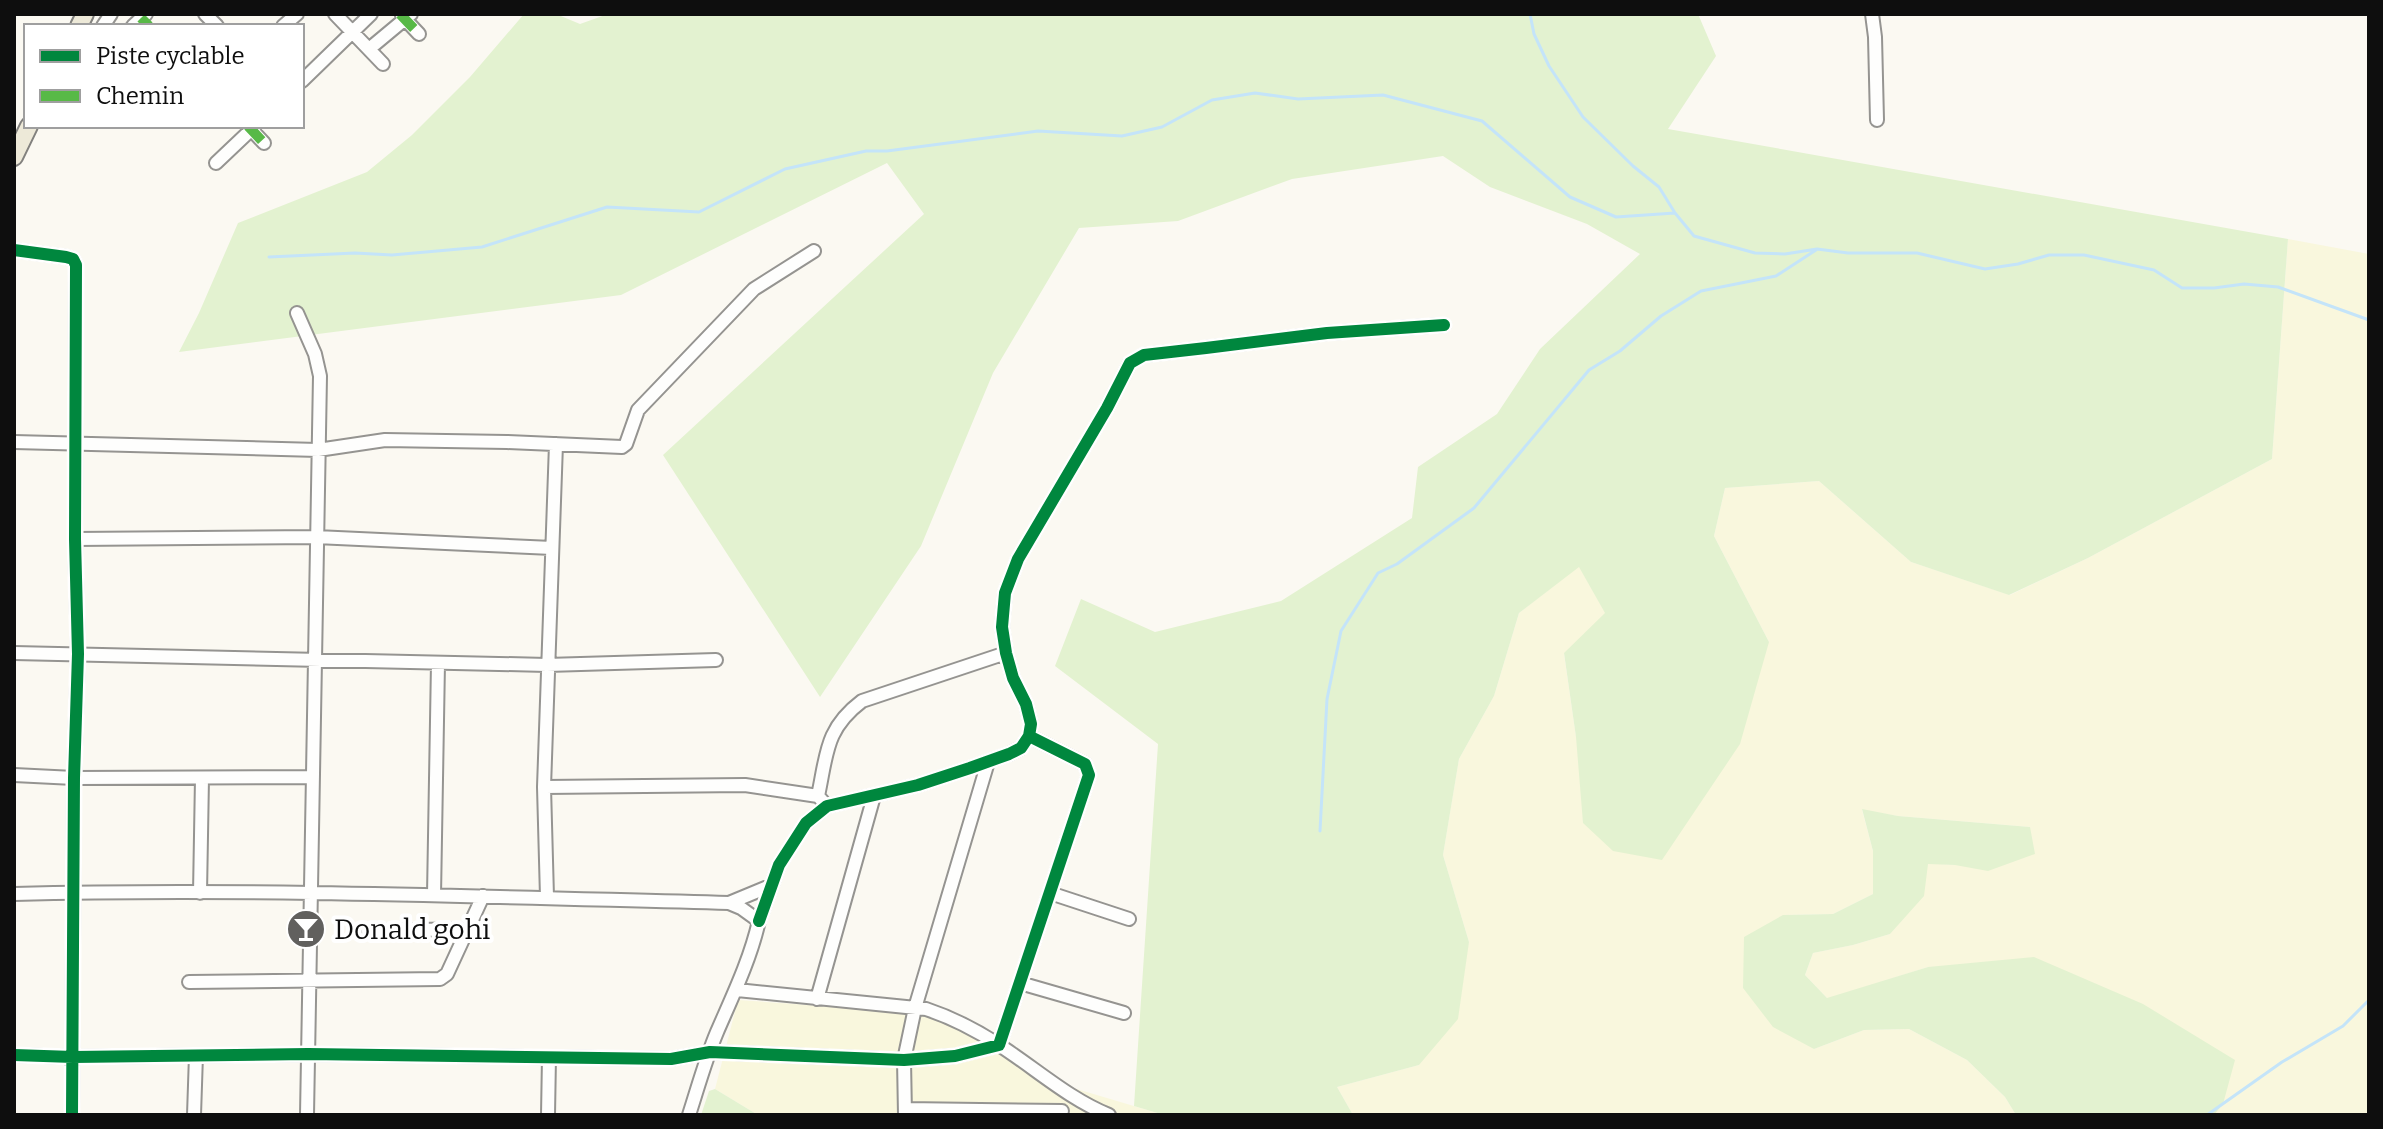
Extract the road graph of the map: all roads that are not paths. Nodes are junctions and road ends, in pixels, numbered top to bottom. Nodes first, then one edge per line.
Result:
1 (335, 14) edge
2 (371, 14) edge
3 (1872, 14) edge
4 (405, 16) edge
5 (353, 32) junction
6 (419, 34) dead end
7 (369, 49) junction
8 (383, 64) dead end
9 (304, 79) edge
10 (1877, 120) dead end
11 (28, 128) edge
12 (250, 128) edge
13 (252, 128) edge
14 (264, 143) dead end
15 (14, 157) edge
16 (216, 163) dead end
17 (14, 250) edge
18 (814, 251) dead end
19 (297, 313) dead end
20 (1444, 325) dead end
21 (14, 442) edge
22 (77, 443) junction
23 (556, 444) junction
24 (318, 450) junction
25 (316, 537) junction
26 (75, 539) junction
27 (552, 548) junction
28 (14, 653) edge
29 (1006, 653) junction
30 (78, 654) junction
31 (716, 660) dead end
32 (314, 661) junction
33 (438, 663) junction
34 (547, 665) junction
35 (1029, 736) junction
36 (988, 762) junction
37 (14, 775) edge
38 (313, 777) junction
39 (74, 778) junction
40 (202, 778) junction
41 (544, 787) junction
42 (874, 796) junction
43 (822, 801) junction
44 (770, 886) junction
45 (74, 892) junction
46 (200, 893) junction
47 (311, 893) junction
48 (1050, 893) junction
49 (14, 894) edge
50 (434, 895) junction
51 (483, 896) junction
52 (547, 897) junction
53 (729, 903) junction
54 (1129, 919) dead end
55 (759, 921) junction
56 (468, 929) junction
57 (368, 931) dead end
58 (309, 980) junction
59 (189, 982) dead end
60 (1020, 983) junction
61 (737, 990) junction
62 (817, 999) junction
63 (915, 1008) junction
64 (1124, 1013) dead end
65 (999, 1045) junction
66 (710, 1052) junction
67 (308, 1054) junction
68 (14, 1055) edge
69 (196, 1055) junction
70 (73, 1057) junction
71 (549, 1057) junction
72 (904, 1060) junction
73 (1063, 1090) junction
74 (905, 1112) edge
75 (1062, 1113) edge
76 (72, 1115) edge
77 (194, 1115) edge
78 (307, 1115) edge
79 (548, 1115) edge
80 (689, 1115) edge
81 (1109, 1115) edge

1 - 5 street
2 - 5 street
3 - 10 street
4 - 6 street
4 - 7 street
5 - 7 street
5 - 9 street
7 - 8 street
11 - 15 main road
12 - 16 street
13 - 14 street
17 - 22 street
18 - 23 street
19 - 24 street
20 - 29 street
21 - 22 street
22 - 24 street
22 - 26 street
23 - 24 street
23 - 27 street
24 - 25 street
25 - 26 street
25 - 27 street
25 - 32 street
26 - 30 street
27 - 34 street
28 - 30 street
29 - 35 street
29 - 43 street
30 - 32 street
30 - 39 street
31 - 34 street
32 - 33 street
32 - 38 street
33 - 34 street
33 - 50 street
34 - 41 street
35 - 36 street
35 - 48 street
36 - 42 street
36 - 63 street
37 - 39 street
38 - 40 street
38 - 47 street
39 - 40 street
39 - 45 street
40 - 46 street
41 - 43 street
41 - 52 street
42 - 43 street
42 - 62 street
43 - 44 street
44 - 53 street
44 - 55 street
45 - 46 street
45 - 49 street
45 - 70 street
46 - 47 street
47 - 50 street
47 - 58 street
48 - 54 street
48 - 60 street
50 - 51 street
51 - 52 street
51 - 56 street
52 - 53 street
53 - 55 street
55 - 61 street
56 - 57 street
56 - 58 street
58 - 59 street
58 - 67 street
60 - 64 street
60 - 65 street
61 - 62 street
61 - 66 street
62 - 63 street
63 - 65 street
63 - 72 street
65 - 72 street
65 - 73 street
66 - 71 street
66 - 72 street
66 - 80 street
67 - 69 street
67 - 71 street
67 - 78 street
68 - 70 street
69 - 70 street
69 - 77 street
70 - 76 street
71 - 79 street
72 - 74 street
73 - 75 street
73 - 81 street
74 - 75 street

